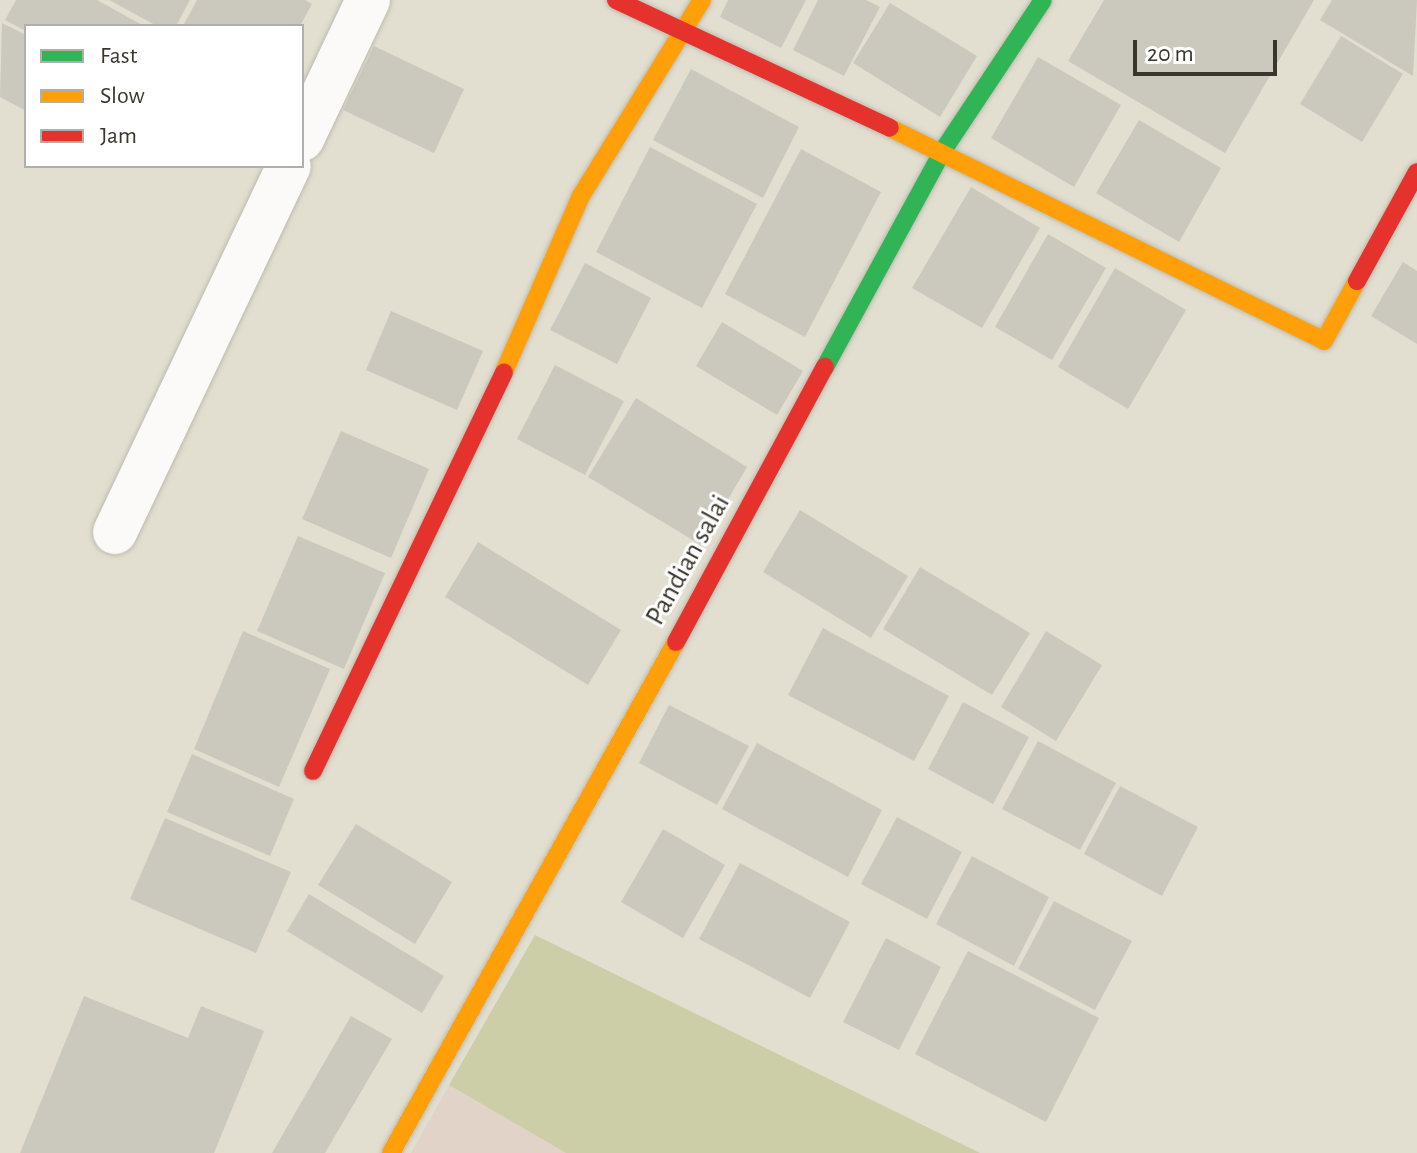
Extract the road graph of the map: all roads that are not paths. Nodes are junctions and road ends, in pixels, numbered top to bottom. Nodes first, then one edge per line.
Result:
1 (368, 0) edge
2 (616, 0) edge
3 (702, 0) edge
4 (1043, 0) edge
5 (680, 31) junction
6 (304, 135) edge
7 (942, 152) junction
8 (288, 168) edge
9 (1417, 172) edge
10 (115, 532) dead end
11 (313, 771) dead end
12 (391, 1153) edge

1 - 6 street
2 - 5 street
3 - 5 street
4 - 7 street, Pandian salai
5 - 7 street
5 - 11 street
7 - 9 street
7 - 12 street, Pandian salai
8 - 10 street

